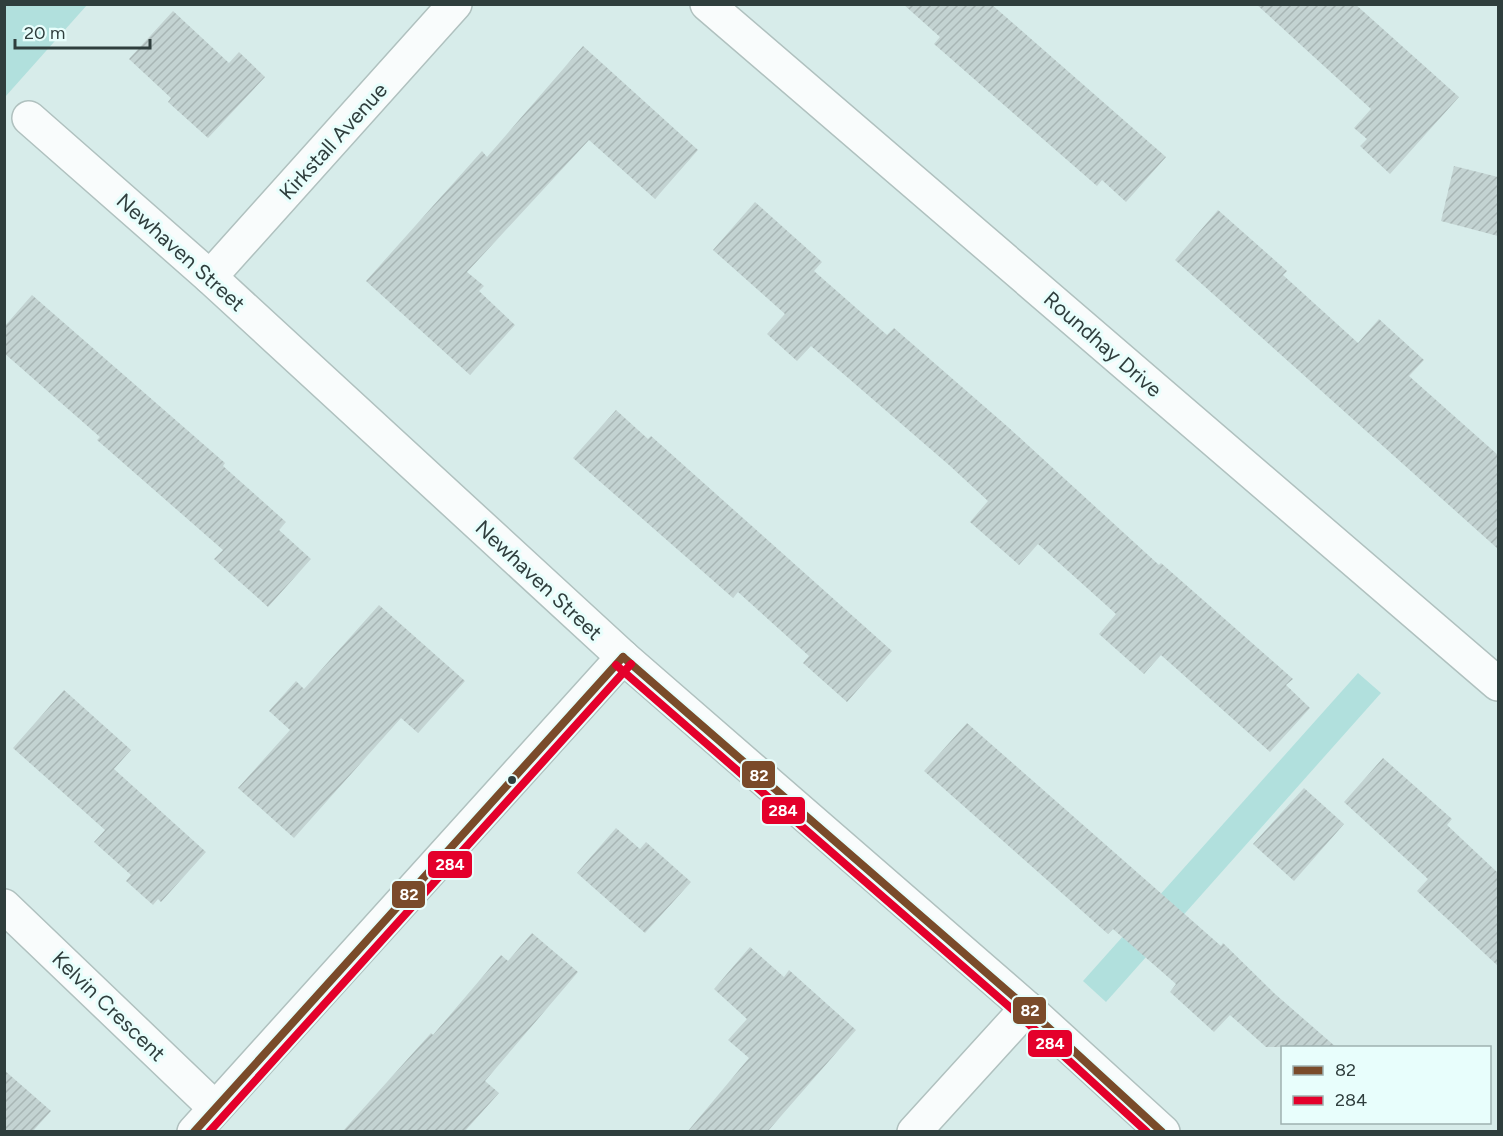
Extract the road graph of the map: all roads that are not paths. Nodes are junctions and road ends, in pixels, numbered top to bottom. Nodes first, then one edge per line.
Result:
1 (455, 4) edge
2 (707, 4) edge
3 (29, 118) dead end
4 (210, 277) junction
5 (624, 657) junction
6 (1498, 684) edge
7 (4, 906) edge
8 (1027, 1008) junction
9 (204, 1119) edge
10 (914, 1131) edge
11 (1163, 1131) edge

1 - 4 street, Kirkstall Avenue
2 - 6 street, Roundhay Drive
3 - 4 street, Newhaven Street
4 - 5 street, Newhaven Street
5 - 8 street, Newhaven Street
5 - 9 street
7 - 9 street, Kelvin Crescent
8 - 10 street
8 - 11 street, Newhaven Street

